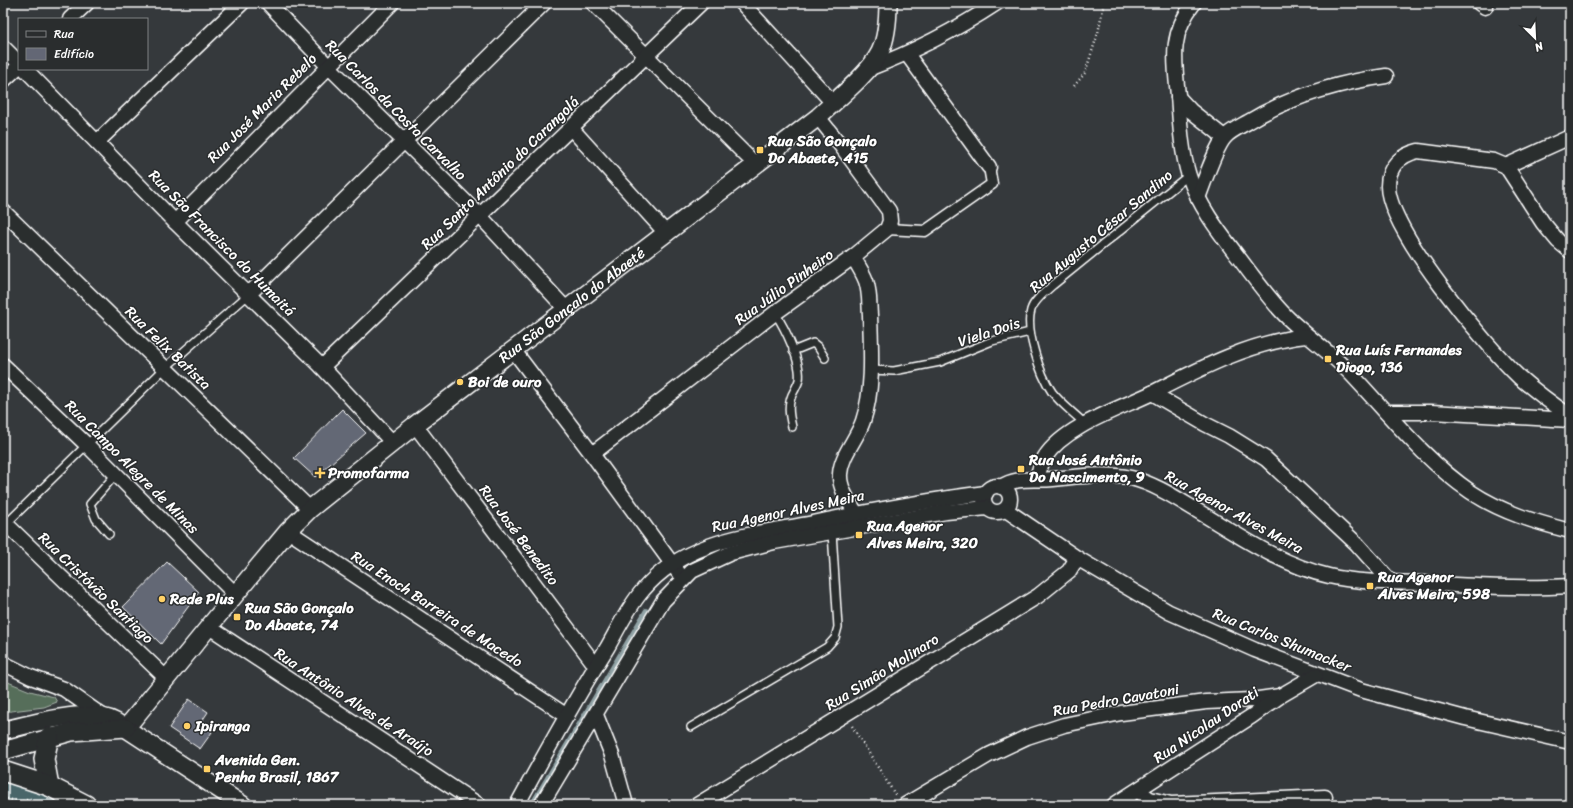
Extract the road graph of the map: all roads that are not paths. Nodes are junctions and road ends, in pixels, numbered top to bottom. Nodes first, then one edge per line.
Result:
1 (87, 3) edge
2 (242, 3) edge
3 (268, 3) edge
4 (392, 3) edge
5 (544, 3) edge
6 (593, 3) edge
7 (701, 3) edge
8 (742, 3) edge
9 (888, 3) edge
10 (997, 3) edge
11 (1194, 3) edge
12 (71, 18) edge
13 (3, 47) edge
14 (907, 54) junction
15 (647, 55) junction
16 (18, 61) edge
17 (328, 66) junction
18 (18, 67) edge
19 (868, 69) junction
20 (26, 70) edge
21 (1386, 76) dead end
22 (3, 81) edge
23 (1178, 97) junction
24 (833, 103) junction
25 (818, 118) junction
26 (571, 128) junction
27 (1224, 137) junction
28 (1570, 137) edge
29 (404, 141) junction
30 (97, 142) junction
31 (756, 165) junction
32 (1506, 166) junction
33 (989, 167) joint
34 (1189, 175) junction
35 (1198, 198) junction
36 (3, 211) edge
37 (480, 216) junction
38 (175, 222) junction
39 (887, 229) junction
40 (667, 234) junction
41 (1570, 251) edge
42 (853, 257) junction
43 (248, 295) junction
44 (567, 310) junction
45 (775, 314) junction
46 (1030, 332) junction
47 (1306, 336) junction
48 (514, 351) junction
49 (793, 351) junction
50 (825, 358) dead end
51 (3, 365) edge
52 (165, 368) junction
53 (322, 368) junction
54 (870, 370) junction
55 (1152, 394) junction
56 (1386, 412) junction
57 (1570, 416) edge
58 (1570, 420) edge
59 (1085, 424) junction
60 (415, 426) junction
61 (792, 427) dead end
62 (393, 442) junction
63 (88, 446) junction
64 (592, 454) junction
65 (116, 474) junction
66 (1031, 480) junction
67 (1005, 490) junction
68 (986, 493) junction
69 (987, 508) junction
70 (310, 509) junction
71 (1006, 510) junction
72 (856, 513) junction
73 (4, 524) edge
74 (1570, 531) edge
75 (288, 532) junction
76 (832, 532) junction
77 (109, 534) dead end
78 (1077, 558) junction
79 (672, 565) junction
80 (684, 578) junction
81 (1391, 582) junction
82 (1570, 586) edge
83 (643, 591) junction
84 (235, 594) junction
85 (663, 601) junction
86 (209, 627) junction
87 (3, 663) edge
88 (596, 666) junction
89 (1316, 675) junction
90 (166, 678) junction
91 (1280, 696) junction
92 (596, 715) junction
93 (567, 716) junction
94 (104, 717) junction
95 (690, 727) dead end
96 (126, 728) junction
97 (3, 730) edge
98 (49, 737) junction
99 (1570, 742) edge
100 (3, 751) edge
101 (3, 771) edge
102 (50, 786) junction
103 (1138, 791) junction
104 (1325, 798) dead end
105 (902, 803) edge
106 (86, 805) edge
107 (243, 805) edge
108 (479, 805) edge
109 (517, 805) edge
110 (541, 805) edge
111 (626, 805) edge
112 (698, 805) edge
113 (1114, 805) edge

1 - 12 street
2 - 30 street
3 - 17 street, Rua Carlos da Costa Carvalho
4 - 17 street, Rua José Maria Rebelo
5 - 29 street
6 - 15 street
7 - 15 street, Rua Santo Antônio do Carangolá
8 - 24 street
9 - 19 street, Rua São Gonçalo do Abaeté
10 - 14 street
11 - 23 street
13 - 16 street
14 - 19 street
14 - 33 street
15 - 26 street, Rua Santo Antônio do Carangolá
15 - 31 street
17 - 29 street, Rua Carlos da Costa Carvalho
17 - 38 street, Rua José Maria Rebelo
18 - 22 street
19 - 24 street, Rua São Gonçalo do Abaeté
20 - 30 street, Rua São Francisco do Humaitá
21 - 27 street
23 - 27 street
23 - 34 street
24 - 25 street, Rua São Gonçalo do Abaeté
25 - 31 street, Rua São Gonçalo do Abaeté
25 - 39 street
26 - 37 street, Rua Santo Antônio do Carangolá
26 - 40 street
27 - 35 street
28 - 32 street
29 - 37 street, Rua Carlos da Costa Carvalho
29 - 43 street
30 - 38 street, Rua São Francisco do Humaitá
31 - 40 street, Rua São Gonçalo do Abaeté
32 - 41 street
32 - 57 street
33 - 39 street
34 - 35 street
34 - 46 lane, Rua Augusto César Sandino
35 - 47 street
36 - 52 street, Rua Felix Batista
37 - 44 street, Rua Carlos da Costa Carvalho
37 - 53 street, Rua Santo Antônio do Carangolá
38 - 43 street, Rua São Francisco do Humaitá
39 - 42 street, Rua Júlio Pinheiro
40 - 44 street, Rua São Gonçalo do Abaeté
42 - 45 street, Rua Júlio Pinheiro
42 - 54 street
43 - 52 lane
43 - 53 street, Rua São Francisco do Humaitá
44 - 48 street, Rua São Gonçalo do Abaeté
45 - 49 lane
45 - 64 street, Rua Júlio Pinheiro
46 - 54 lane, Viela Dois
46 - 59 lane, Viela Dois
47 - 55 street
47 - 56 street
48 - 60 street, Rua São Gonçalo do Abaeté
48 - 64 street
49 - 50 lane
49 - 61 lane
51 - 63 street, Rua Campo Alegre de Minas
52 - 63 lane
52 - 70 street, Rua Felix Batista
53 - 62 street, Rua São Francisco do Humaitá
54 - 72 street
55 - 59 street
55 - 81 street
56 - 58 street
56 - 74 street
59 - 66 street
60 - 62 street, Rua São Gonçalo do Abaeté
60 - 88 street, Rua José Benedito
62 - 70 street, Rua São Gonçalo do Abaeté
63 - 65 street, Rua Campo Alegre de Minas
63 - 73 lane
64 - 79 street
65 - 77 lane
65 - 84 street, Rua Campo Alegre de Minas
66 - 67 street, Rua Agenor Alves Meira
66 - 81 street, Rua Agenor Alves Meira
67 - 68 street
67 - 71 street
68 - 69 street
68 - 72 street, Rua Agenor Alves Meira
69 - 71 street
69 - 76 street, Rua Agenor Alves Meira
70 - 75 street, Rua São Gonçalo do Abaeté
71 - 78 street, Rua Carlos Shumacker
72 - 79 street, Rua Agenor Alves Meira
73 - 90 street, Rua Cristóvão Santiago
75 - 84 street, Rua São Gonçalo do Abaeté
75 - 93 street, Rua Enoch Barreira de Macedo
76 - 80 street, Rua Agenor Alves Meira
76 - 95 lane
78 - 89 street, Rua Carlos Shumacker
78 - 112 street, Rua Simão Molinaro
79 - 80 street
79 - 83 street, Rua Agenor Alves Meira
80 - 85 street, Rua Agenor Alves Meira
81 - 82 street, Rua Agenor Alves Meira
83 - 85 street
83 - 88 street, Rua Agenor Alves Meira
84 - 86 street, Rua São Gonçalo do Abaeté
85 - 92 street, Rua Agenor Alves Meira
86 - 90 street, Rua São Gonçalo do Abaeté
86 - 108 street, Rua Antônio Alves de Araújo
87 - 94 street
88 - 93 street, Rua Agenor Alves Meira
89 - 91 street, Rua Nicolau Dorati
89 - 99 street, Rua Carlos Shumacker
90 - 96 street, Rua São Gonçalo do Abaeté
91 - 103 street, Rua Nicolau Dorati
91 - 105 street, Rua Pedro Cavatoni
92 - 110 street, Rua Agenor Alves Meira
92 - 111 street
93 - 109 street, Rua Agenor Alves Meira
94 - 96 street
94 - 97 street
96 - 98 street
96 - 107 street
98 - 100 street
98 - 102 main road
101 - 102 main road
102 - 106 main road
103 - 104 street
103 - 113 street, Rua Nicolau Dorati

